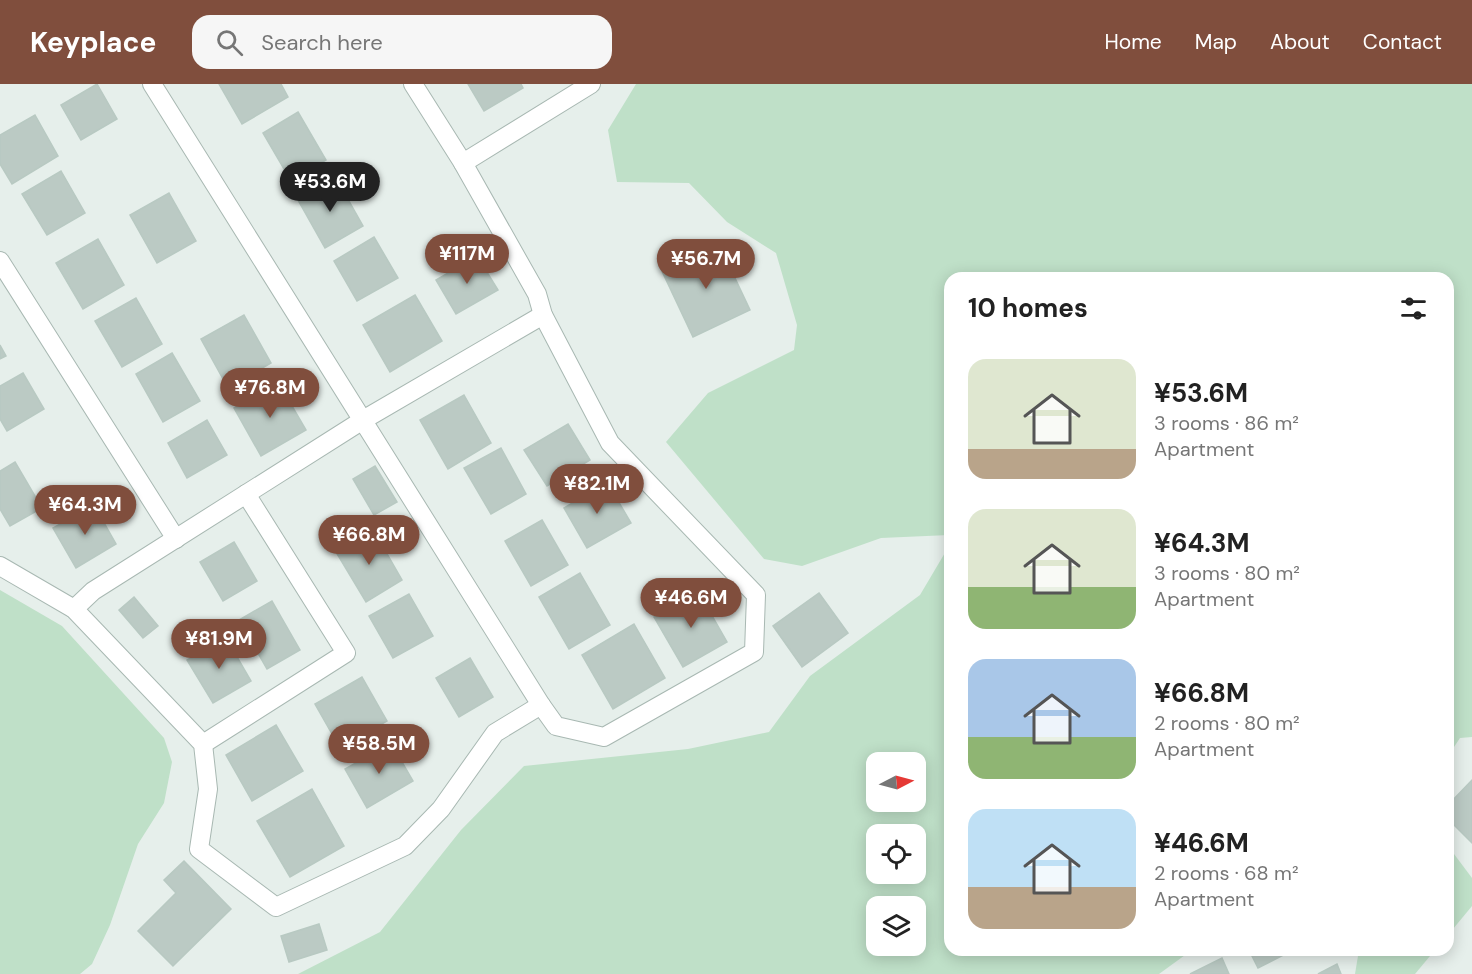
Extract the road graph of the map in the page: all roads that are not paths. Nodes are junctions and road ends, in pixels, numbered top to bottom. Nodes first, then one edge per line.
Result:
1 (152, 84) edge
2 (413, 84) edge
3 (591, 84) edge
4 (463, 163) junction
5 (0, 261) edge
6 (543, 315) junction
7 (363, 420) junction
8 (246, 494) junction
9 (176, 539) junction
10 (0, 566) edge
11 (74, 609) junction
12 (541, 705) junction
13 (203, 744) junction

1 - 7 street
2 - 4 street
3 - 4 street
4 - 6 street
5 - 9 street
6 - 7 street
6 - 12 street
7 - 8 street
7 - 12 street
8 - 9 street
8 - 13 street
9 - 11 street
10 - 11 street
11 - 13 street
12 - 13 street

